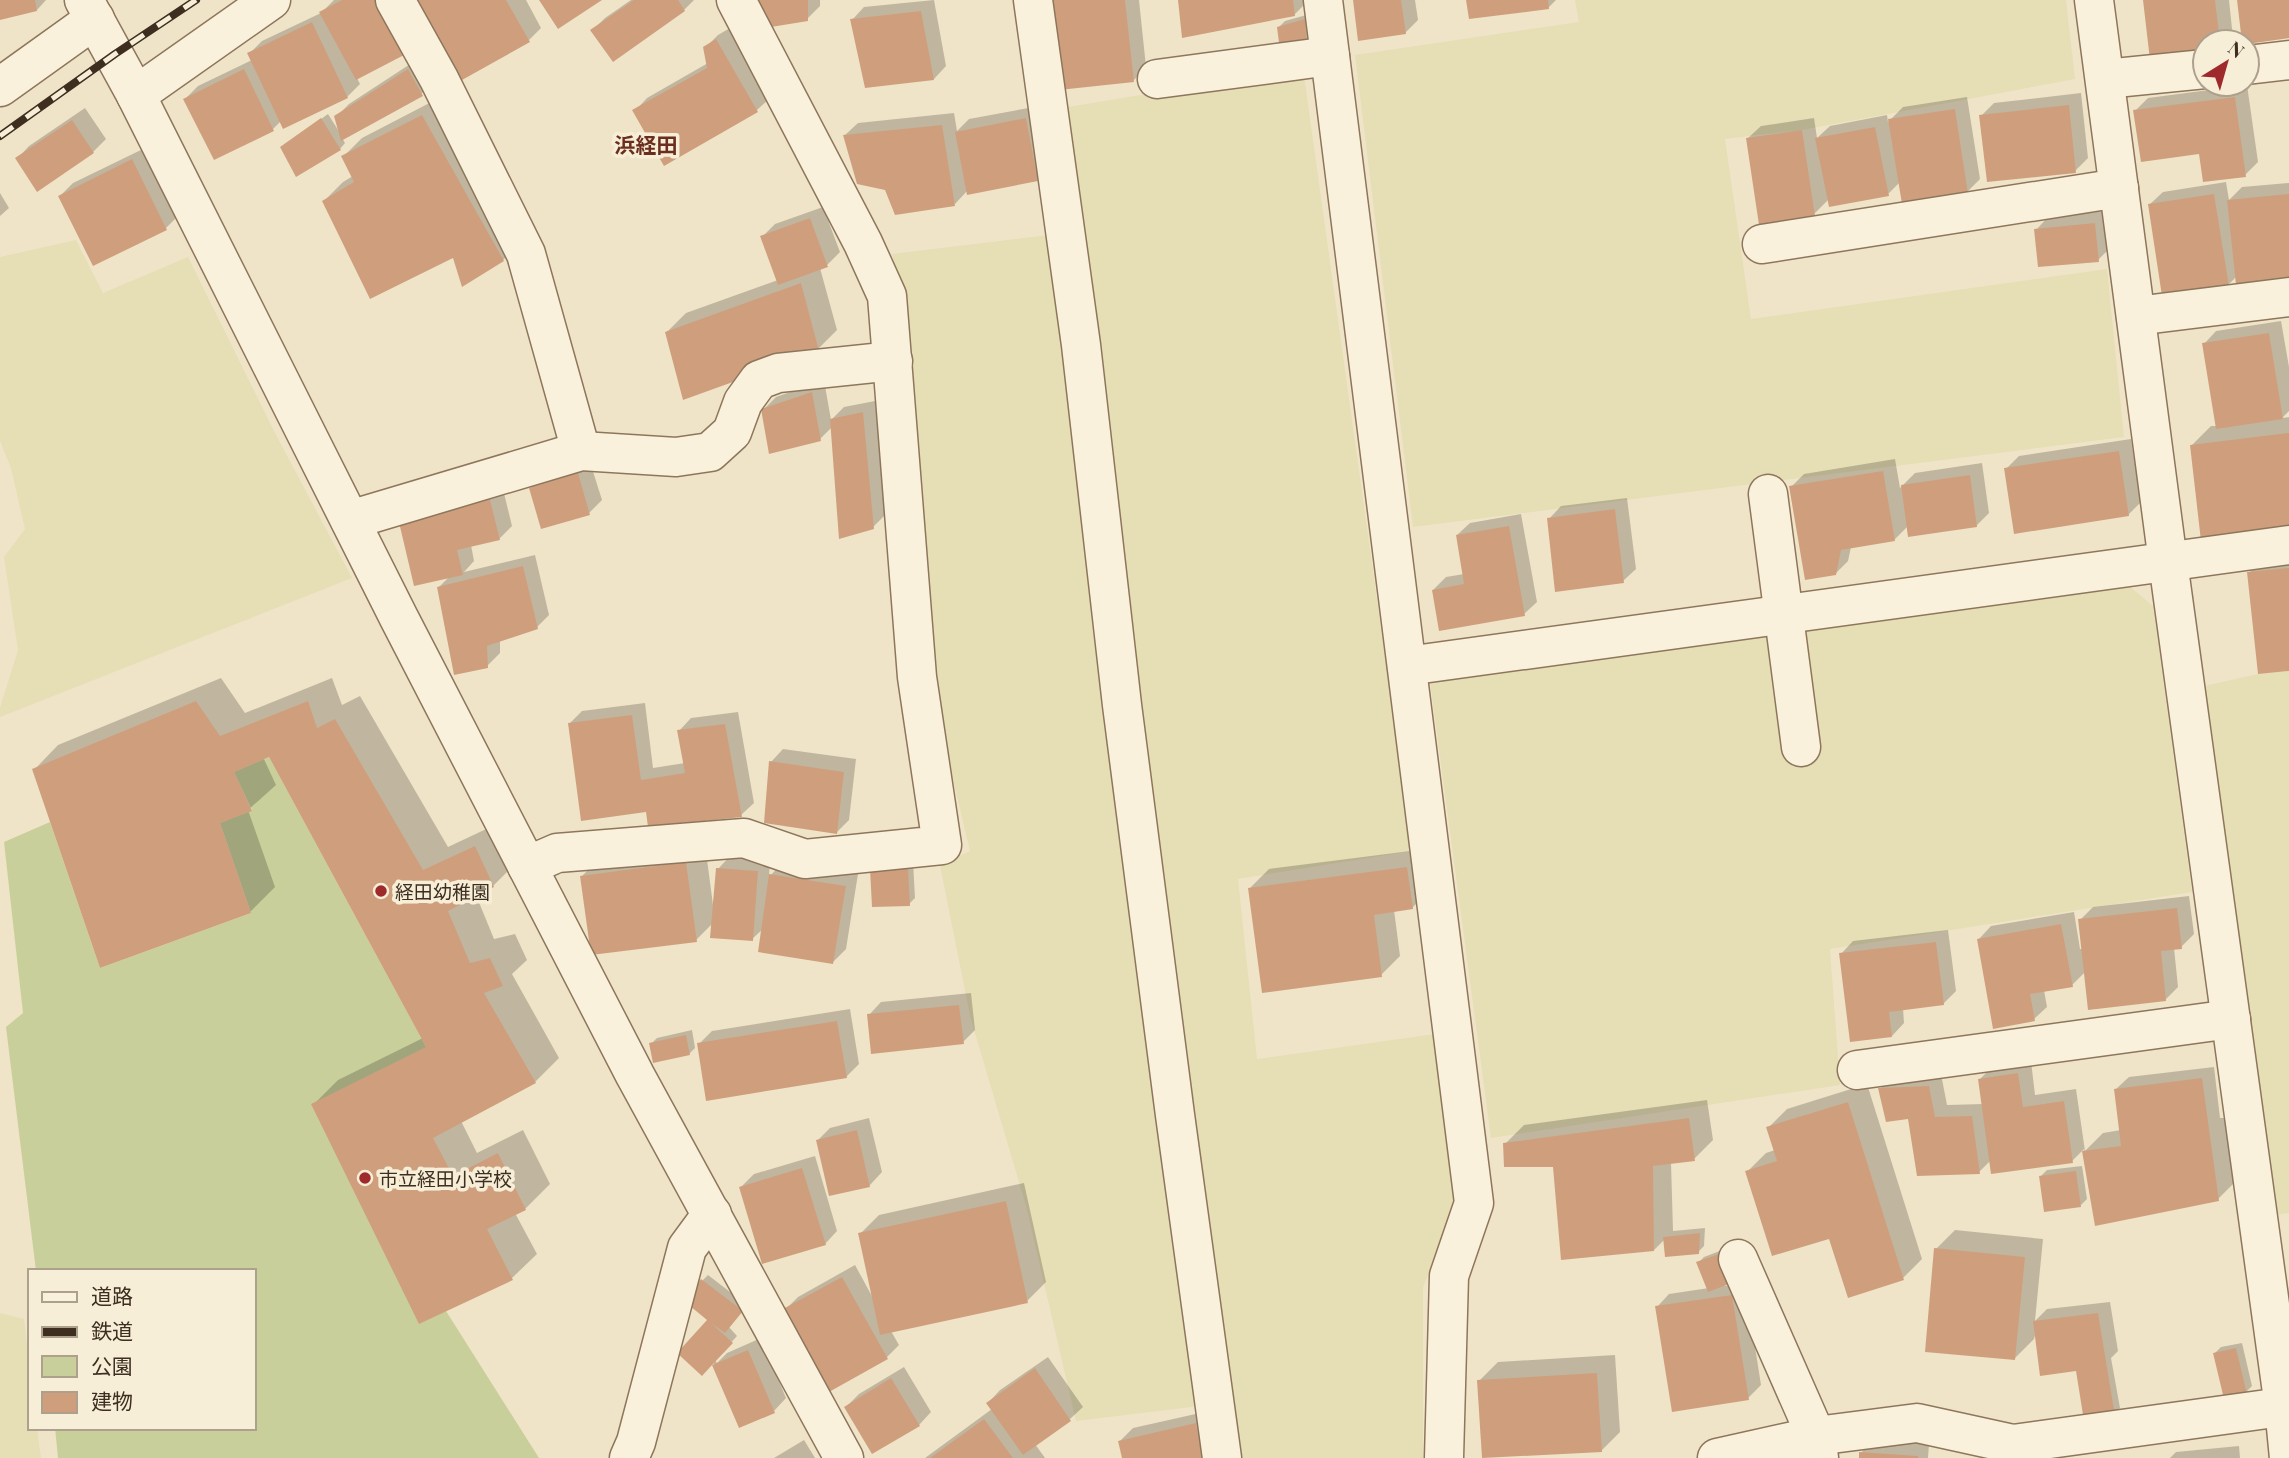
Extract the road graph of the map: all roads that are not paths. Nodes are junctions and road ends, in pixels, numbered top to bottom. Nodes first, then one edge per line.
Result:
1 (271, 0) edge
2 (395, 0) edge
3 (736, 0) edge
4 (1033, 0) edge
5 (1323, 0) edge
6 (2094, 0) edge
7 (89, 9) edge
8 (1330, 56) junction
9 (2289, 60) edge
10 (2261, 63) edge
11 (2191, 70) edge
12 (1157, 79) dead end
13 (2105, 79) junction
14 (0, 87) edge
15 (136, 95) junction
16 (2119, 188) junction
17 (1762, 244) dead end
18 (2289, 297) edge
19 (2136, 316) junction
20 (893, 361) junction
21 (582, 451) junction
22 (1768, 494) dead end
23 (350, 520) junction
24 (2289, 545) edge
25 (2168, 562) junction
26 (1785, 614) junction
27 (1408, 666) junction
28 (1801, 747) dead end
29 (527, 866) junction
30 (2231, 1019) junction
31 (1857, 1070) dead end
32 (712, 1214) junction
33 (1738, 1259) dead end
34 (2287, 1407) edge
35 (1817, 1447) edge
36 (629, 1458) edge
37 (844, 1458) edge
38 (1222, 1458) edge
39 (1444, 1458) edge
40 (1717, 1458) edge
41 (2289, 1458) edge

1 - 15 street
2 - 21 street
3 - 20 street
4 - 38 street
5 - 8 street
6 - 13 street
7 - 14 street
7 - 15 street
8 - 12 street
8 - 27 street
9 - 10 street
11 - 13 street
13 - 16 street
15 - 23 street
16 - 17 street
16 - 19 street
18 - 19 street
19 - 25 street
20 - 21 street
20 - 29 street
21 - 23 street
22 - 26 street
23 - 29 street
24 - 25 street
25 - 26 street
25 - 30 street
26 - 27 street
26 - 28 street
27 - 39 street
29 - 32 street
30 - 31 street
30 - 34 street
32 - 36 street
32 - 37 street
33 - 35 street
34 - 35 street
34 - 41 street
35 - 40 street

